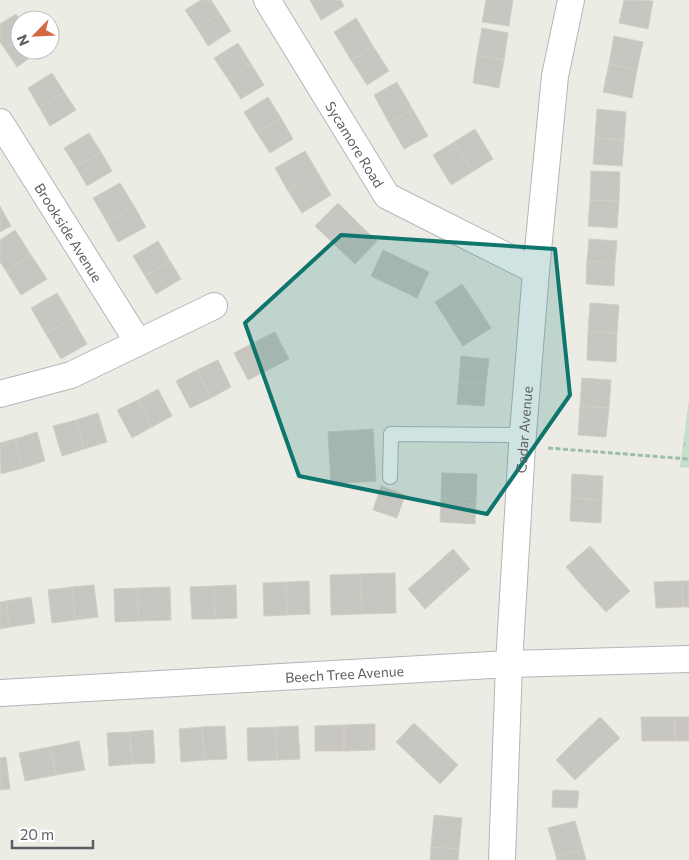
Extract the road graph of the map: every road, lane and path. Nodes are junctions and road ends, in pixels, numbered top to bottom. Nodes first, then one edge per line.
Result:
1 (267, 0) edge
2 (571, 0) edge
3 (0, 122) edge
4 (536, 271) junction
5 (214, 306) dead end
6 (138, 342) junction
7 (0, 394) edge
8 (523, 441) junction
9 (689, 459) edge
10 (390, 477) dead end
11 (689, 659) edge
12 (508, 664) junction
13 (0, 693) edge
14 (502, 860) edge

1 - 4 street, Sycamore Road
2 - 4 street, Cedar Avenue
3 - 6 street, Brookside Avenue
4 - 8 street, Cedar Avenue
5 - 6 street
6 - 7 street
8 - 9 path
8 - 10 lane
8 - 12 street, Cedar Avenue
11 - 12 street, Beech Tree Avenue
12 - 13 street, Beech Tree Avenue
12 - 14 street, Cedar Avenue

